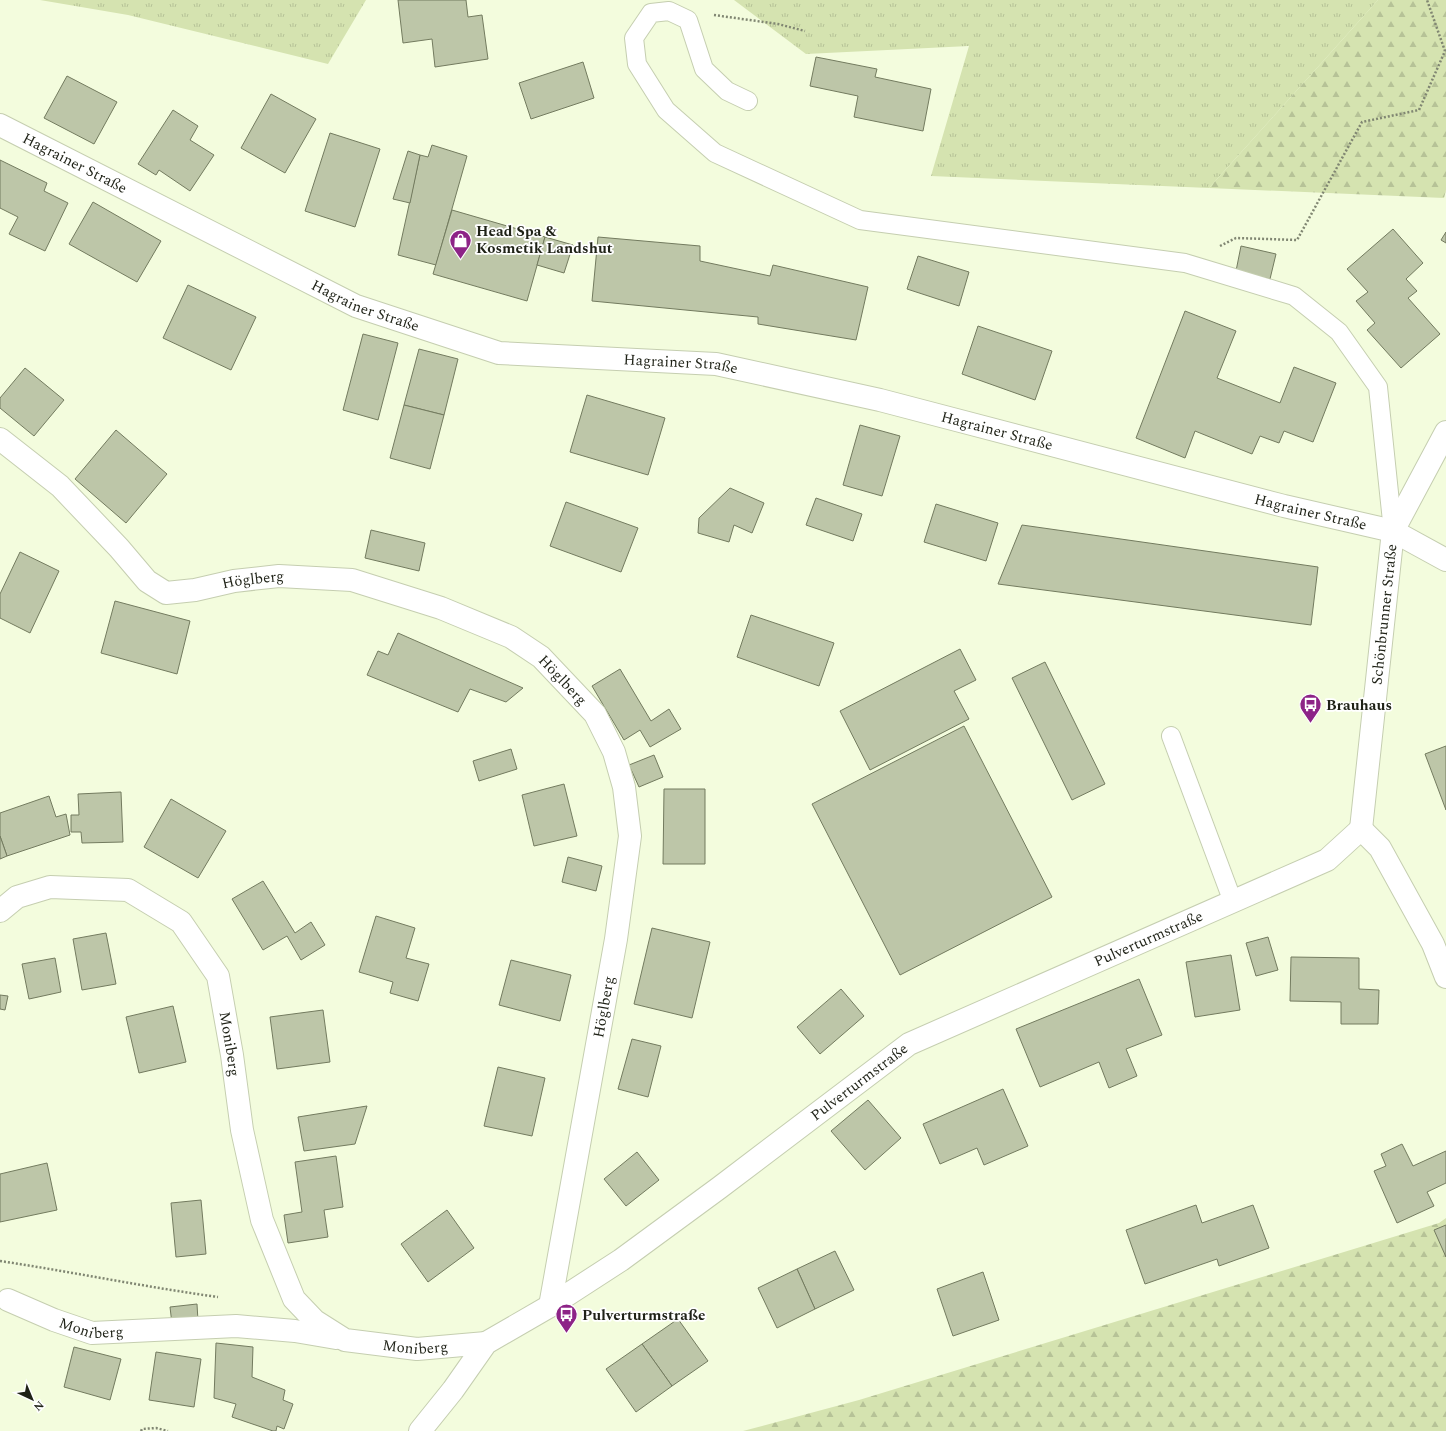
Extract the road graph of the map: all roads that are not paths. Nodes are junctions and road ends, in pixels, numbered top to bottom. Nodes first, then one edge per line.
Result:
1 (748, 101) dead end
2 (0, 124) edge
3 (1446, 432) edge
4 (0, 439) edge
5 (1393, 531) junction
6 (1446, 560) edge
7 (1171, 736) dead end
8 (1361, 829) junction
9 (1233, 902) junction
10 (0, 911) edge
11 (1446, 978) edge
12 (8, 1300) dead end
13 (550, 1306) junction
14 (345, 1340) junction
15 (486, 1343) junction
16 (420, 1431) edge

1 - 5 lane
2 - 5 street, Hagrainer Straße
3 - 5 street, Schönbrunner Straße
4 - 13 street, Höglberg
5 - 6 street, Hagrainer Straße
5 - 8 street, Schönbrunner Straße
7 - 9 lane
8 - 9 street, Pulverturmstraße
8 - 11 street
9 - 13 street, Pulverturmstraße
10 - 14 street, Moniberg
12 - 14 street, Moniberg
13 - 15 street, Pulverturmstraße
14 - 15 street, Moniberg
15 - 16 street, Pulverturmstraße

